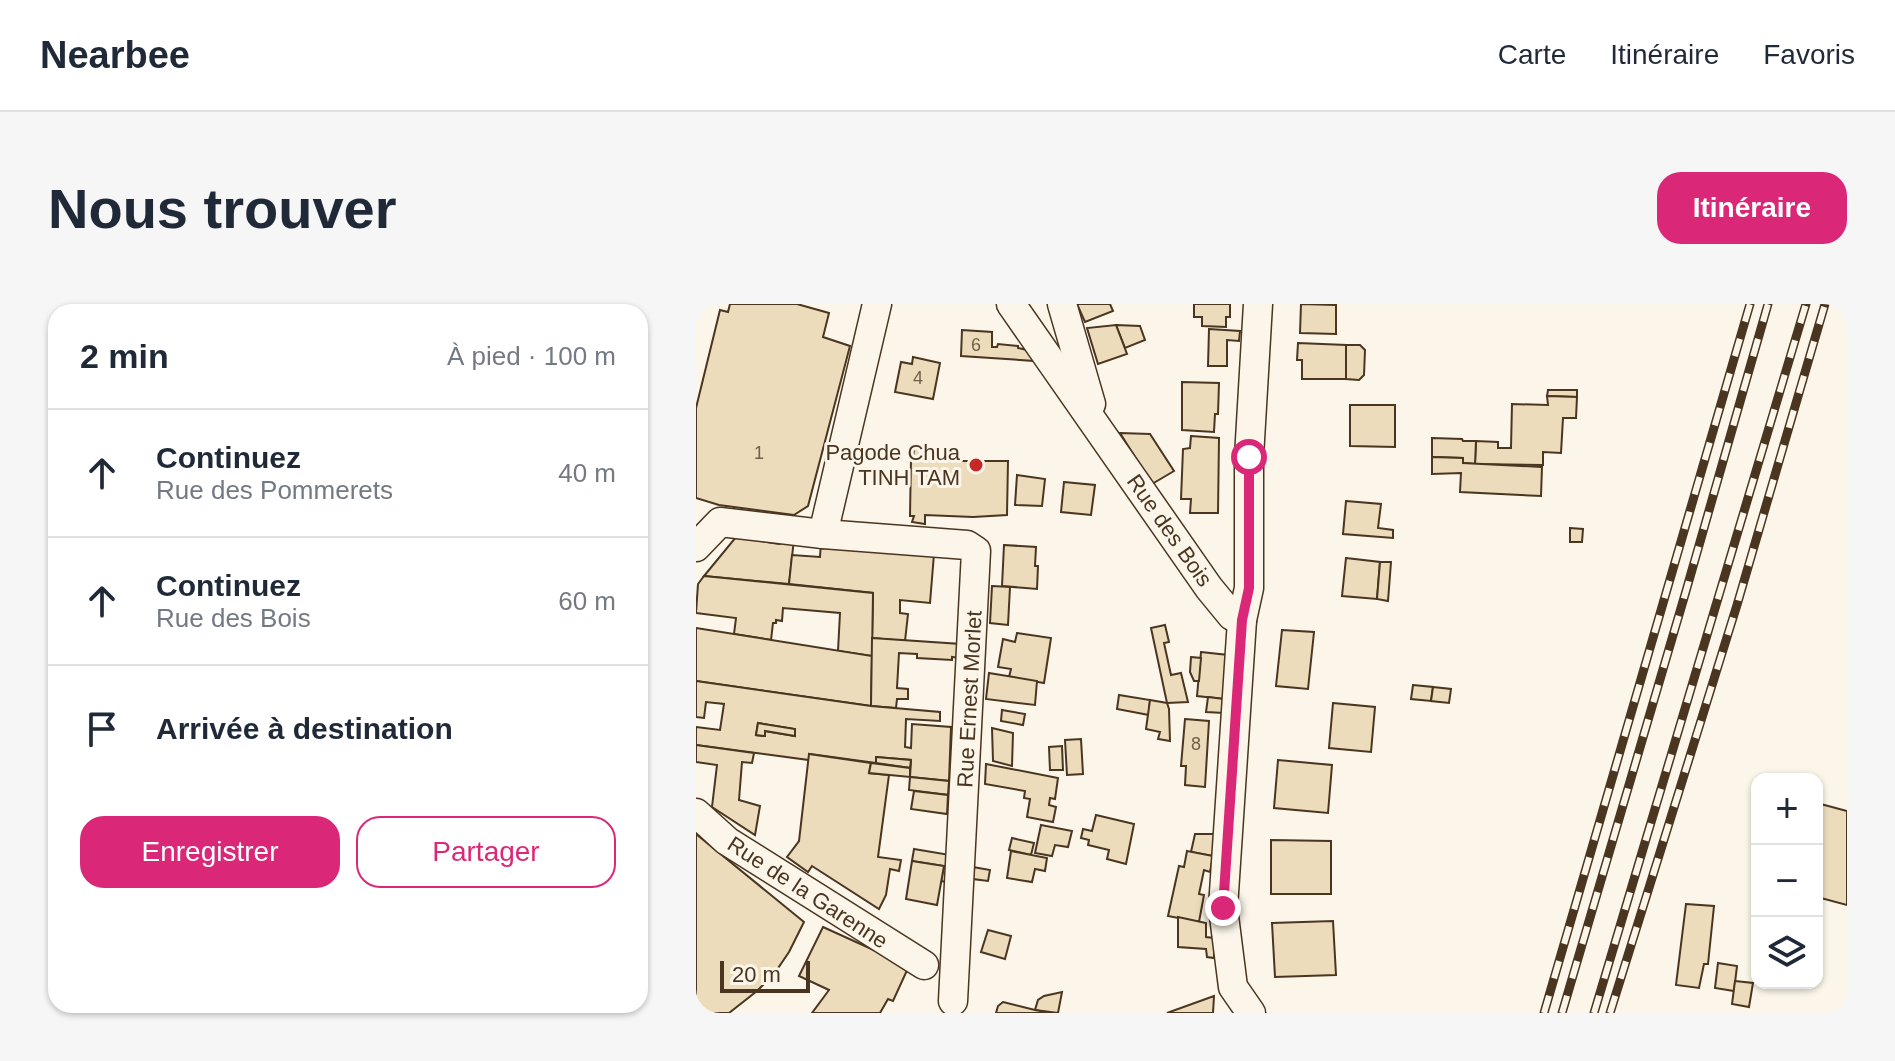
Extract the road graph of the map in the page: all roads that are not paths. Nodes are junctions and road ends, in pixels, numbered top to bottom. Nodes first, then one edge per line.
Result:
1 (877, 304) edge
2 (1011, 304) edge
3 (1062, 304) edge
4 (1258, 304) edge
5 (1098, 428) junction
6 (823, 534) junction
7 (696, 547) edge
8 (1242, 620) junction
9 (696, 813) edge
10 (924, 965) dead end
11 (953, 1001) dead end
12 (1251, 1013) edge

1 - 6 street
2 - 5 street, Rue des Bois
3 - 5 street
4 - 8 street
5 - 8 street, Rue des Bois
6 - 7 street
6 - 11 street, Rue Ernest Morlet
8 - 12 street
9 - 10 street, Rue de la Garenne

